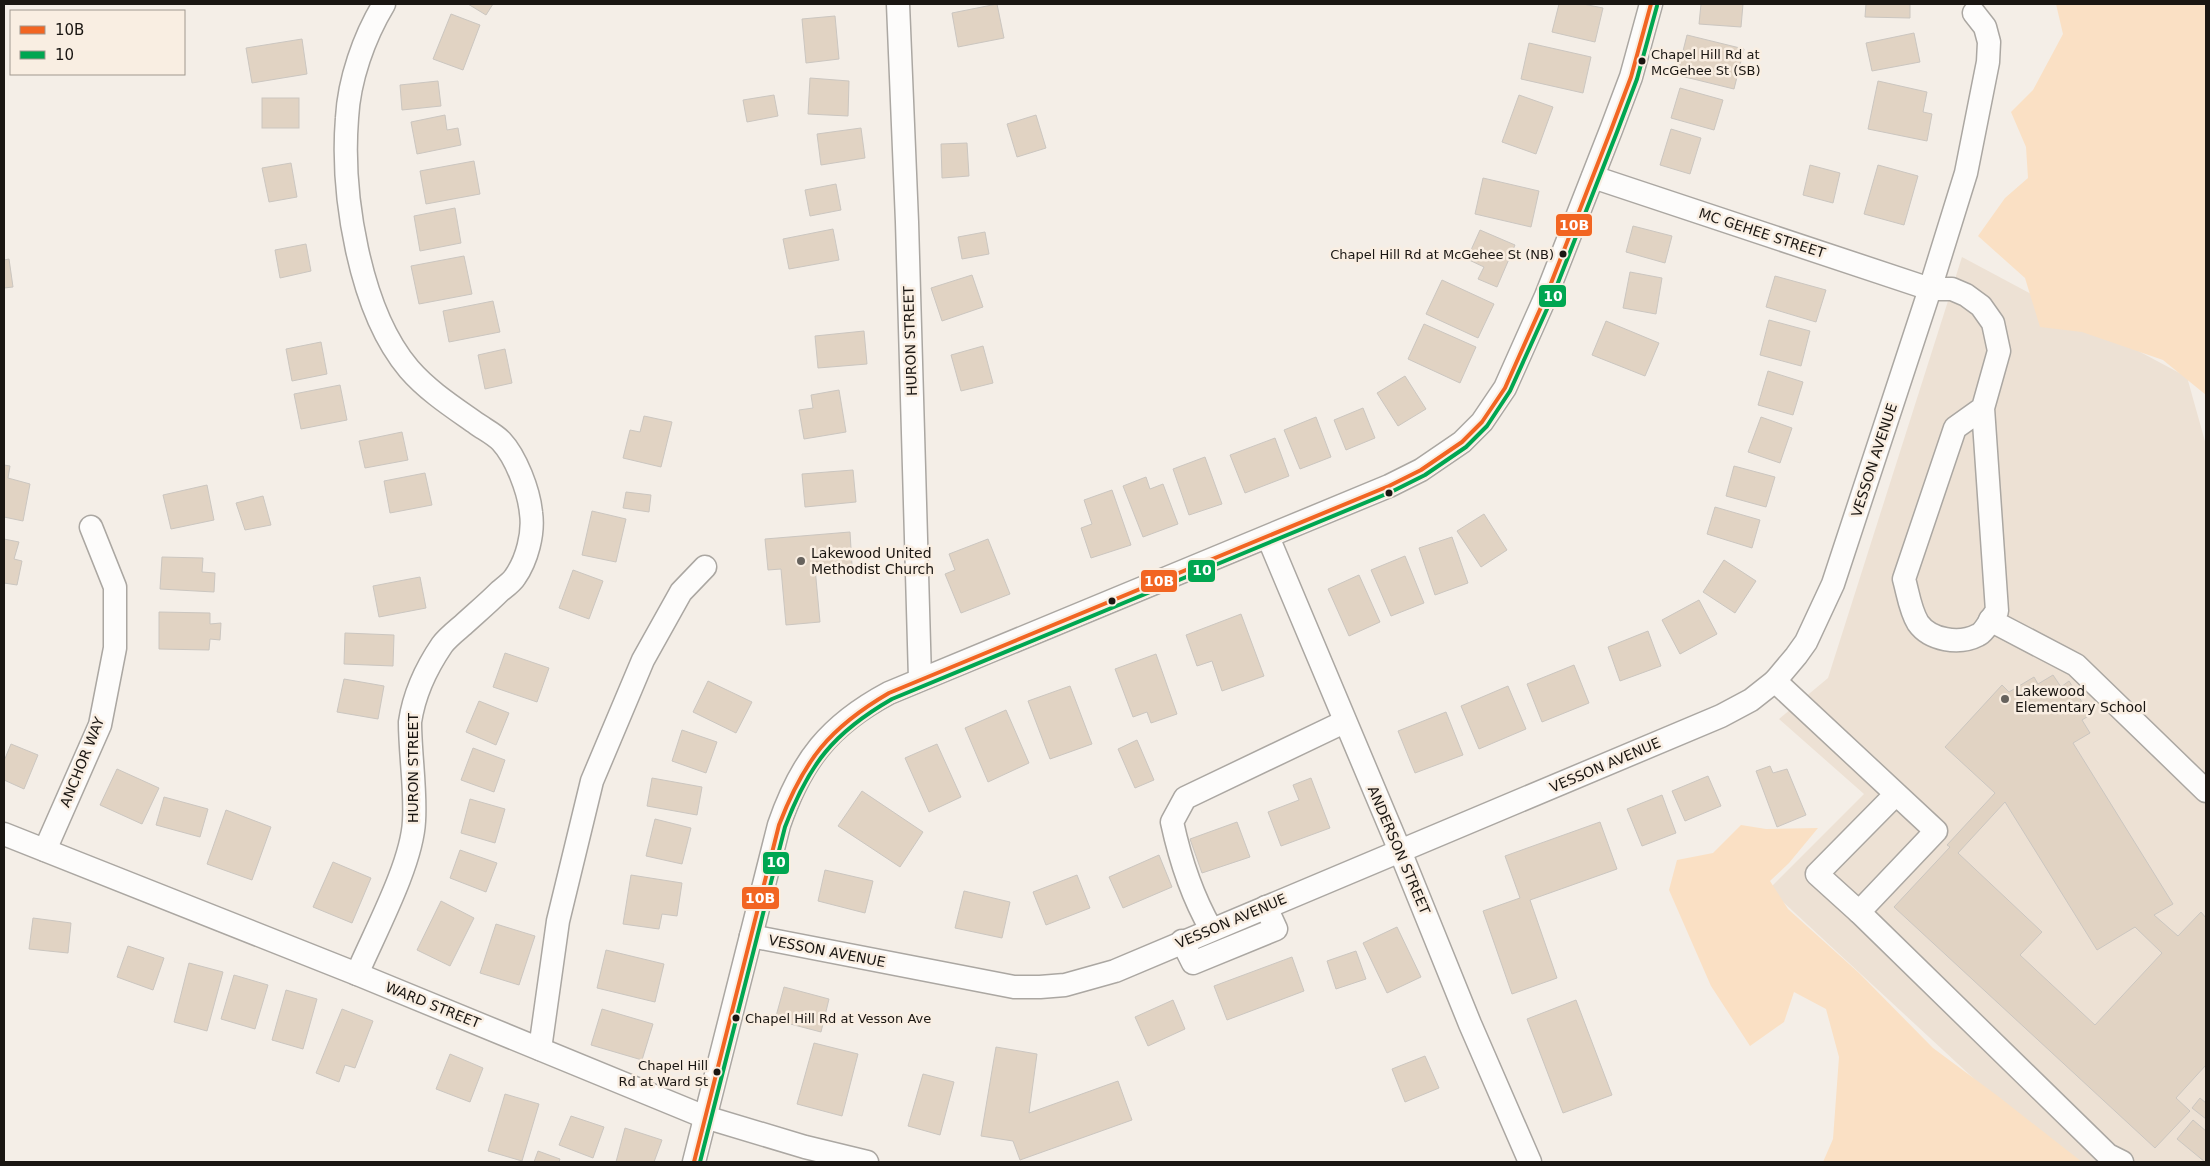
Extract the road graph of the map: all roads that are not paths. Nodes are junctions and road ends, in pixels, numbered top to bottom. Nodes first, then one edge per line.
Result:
1 (384, 4) edge
2 (898, 4) edge
3 (1651, 4) edge
4 (1974, 13) dead end
5 (1593, 176) junction
6 (1930, 289) junction
7 (1983, 408) junction
8 (91, 527) dead end
9 (1268, 537) junction
10 (705, 566) dead end
11 (1990, 620) junction
12 (920, 678) junction
13 (1775, 681) junction
14 (1344, 722) junction
15 (2206, 791) edge
16 (1896, 794) junction
17 (4, 834) edge
18 (45, 850) junction
19 (1400, 851) junction
20 (1266, 907) junction
21 (1859, 912) junction
22 (1212, 929) junction
23 (751, 936) junction
24 (1182, 942) junction
25 (357, 974) junction
26 (540, 1049) junction
27 (705, 1117) junction
28 (694, 1162) edge
29 (867, 1162) edge
30 (1530, 1162) edge
31 (2122, 1162) edge

1 - 25 street, HURON STREET
2 - 12 street, HURON STREET
3 - 5 street
4 - 6 street, VESSON AVENUE
5 - 6 street, MC GEHEE STREET
5 - 9 street
6 - 7 street, MC GEHEE STREET
6 - 13 street, VESSON AVENUE
7 - 11 street, MC GEHEE STREET
7 - 11 street
8 - 18 street, ANCHOR WAY
9 - 12 street
9 - 14 street, ANDERSON STREET
10 - 26 street
11 - 15 street
12 - 23 street
13 - 16 street
13 - 19 street, VESSON AVENUE
14 - 19 street, ANDERSON STREET
14 - 22 street
16 - 21 street
16 - 21 street
17 - 18 street, WARD STREET
18 - 25 street, WARD STREET
19 - 20 street, VESSON AVENUE
19 - 30 street, ANDERSON STREET
20 - 22 street, VESSON AVENUE
20 - 24 street
21 - 31 street
22 - 24 street, VESSON AVENUE
23 - 24 street, VESSON AVENUE
23 - 27 street
25 - 26 street, WARD STREET
26 - 27 street, WARD STREET
27 - 28 street
27 - 29 street, WARD STREET

